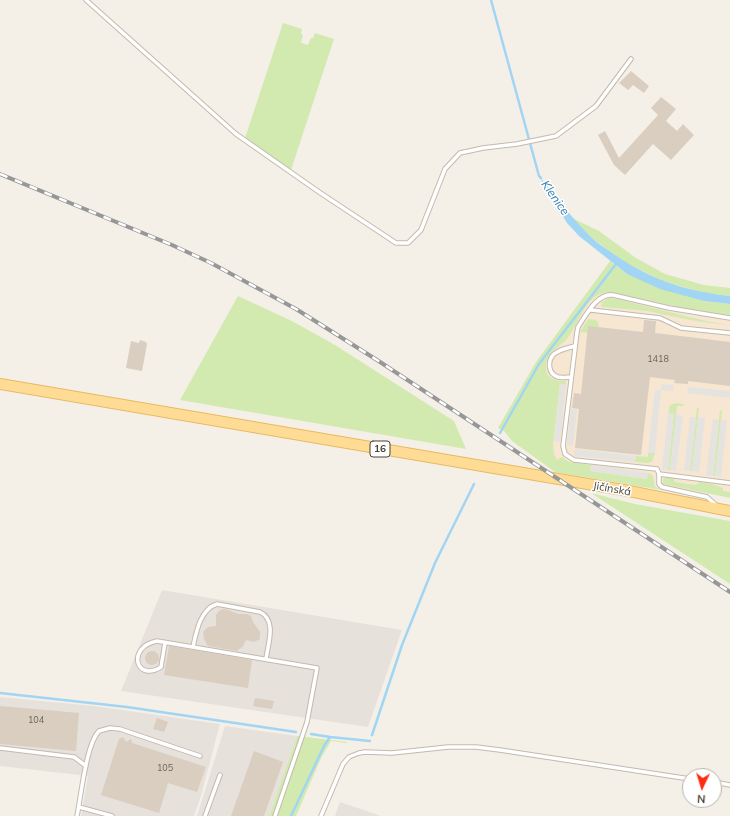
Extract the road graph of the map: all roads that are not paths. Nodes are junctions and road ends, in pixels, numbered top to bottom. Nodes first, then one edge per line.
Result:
1 (86, 0) edge
2 (631, 59) dead end
3 (591, 310) junction
4 (730, 318) edge
5 (730, 333) edge
6 (575, 346) junction
7 (571, 377) junction
8 (0, 384) edge
9 (659, 474) junction
10 (730, 483) edge
11 (726, 510) edge
12 (165, 643) junction
13 (194, 647) junction
14 (266, 659) junction
15 (0, 748) edge
16 (200, 756) dead end
17 (86, 766) junction
18 (220, 775) dead end
19 (682, 778) edge
20 (79, 807) junction
21 (77, 816) edge
22 (112, 816) edge
23 (205, 816) edge
24 (275, 816) edge
25 (321, 816) edge

1 - 2 lane
3 - 4 lane
3 - 5 lane
3 - 6 lane
6 - 7 lane
6 - 7 lane
7 - 9 lane
8 - 11 main road, Jičínská / 16
9 - 10 lane
9 - 11 lane
12 - 12 lane
12 - 13 lane
13 - 14 lane
13 - 14 lane
14 - 24 lane
15 - 17 lane
16 - 17 lane
17 - 20 lane
18 - 23 lane
19 - 25 lane
20 - 21 lane
20 - 22 lane

